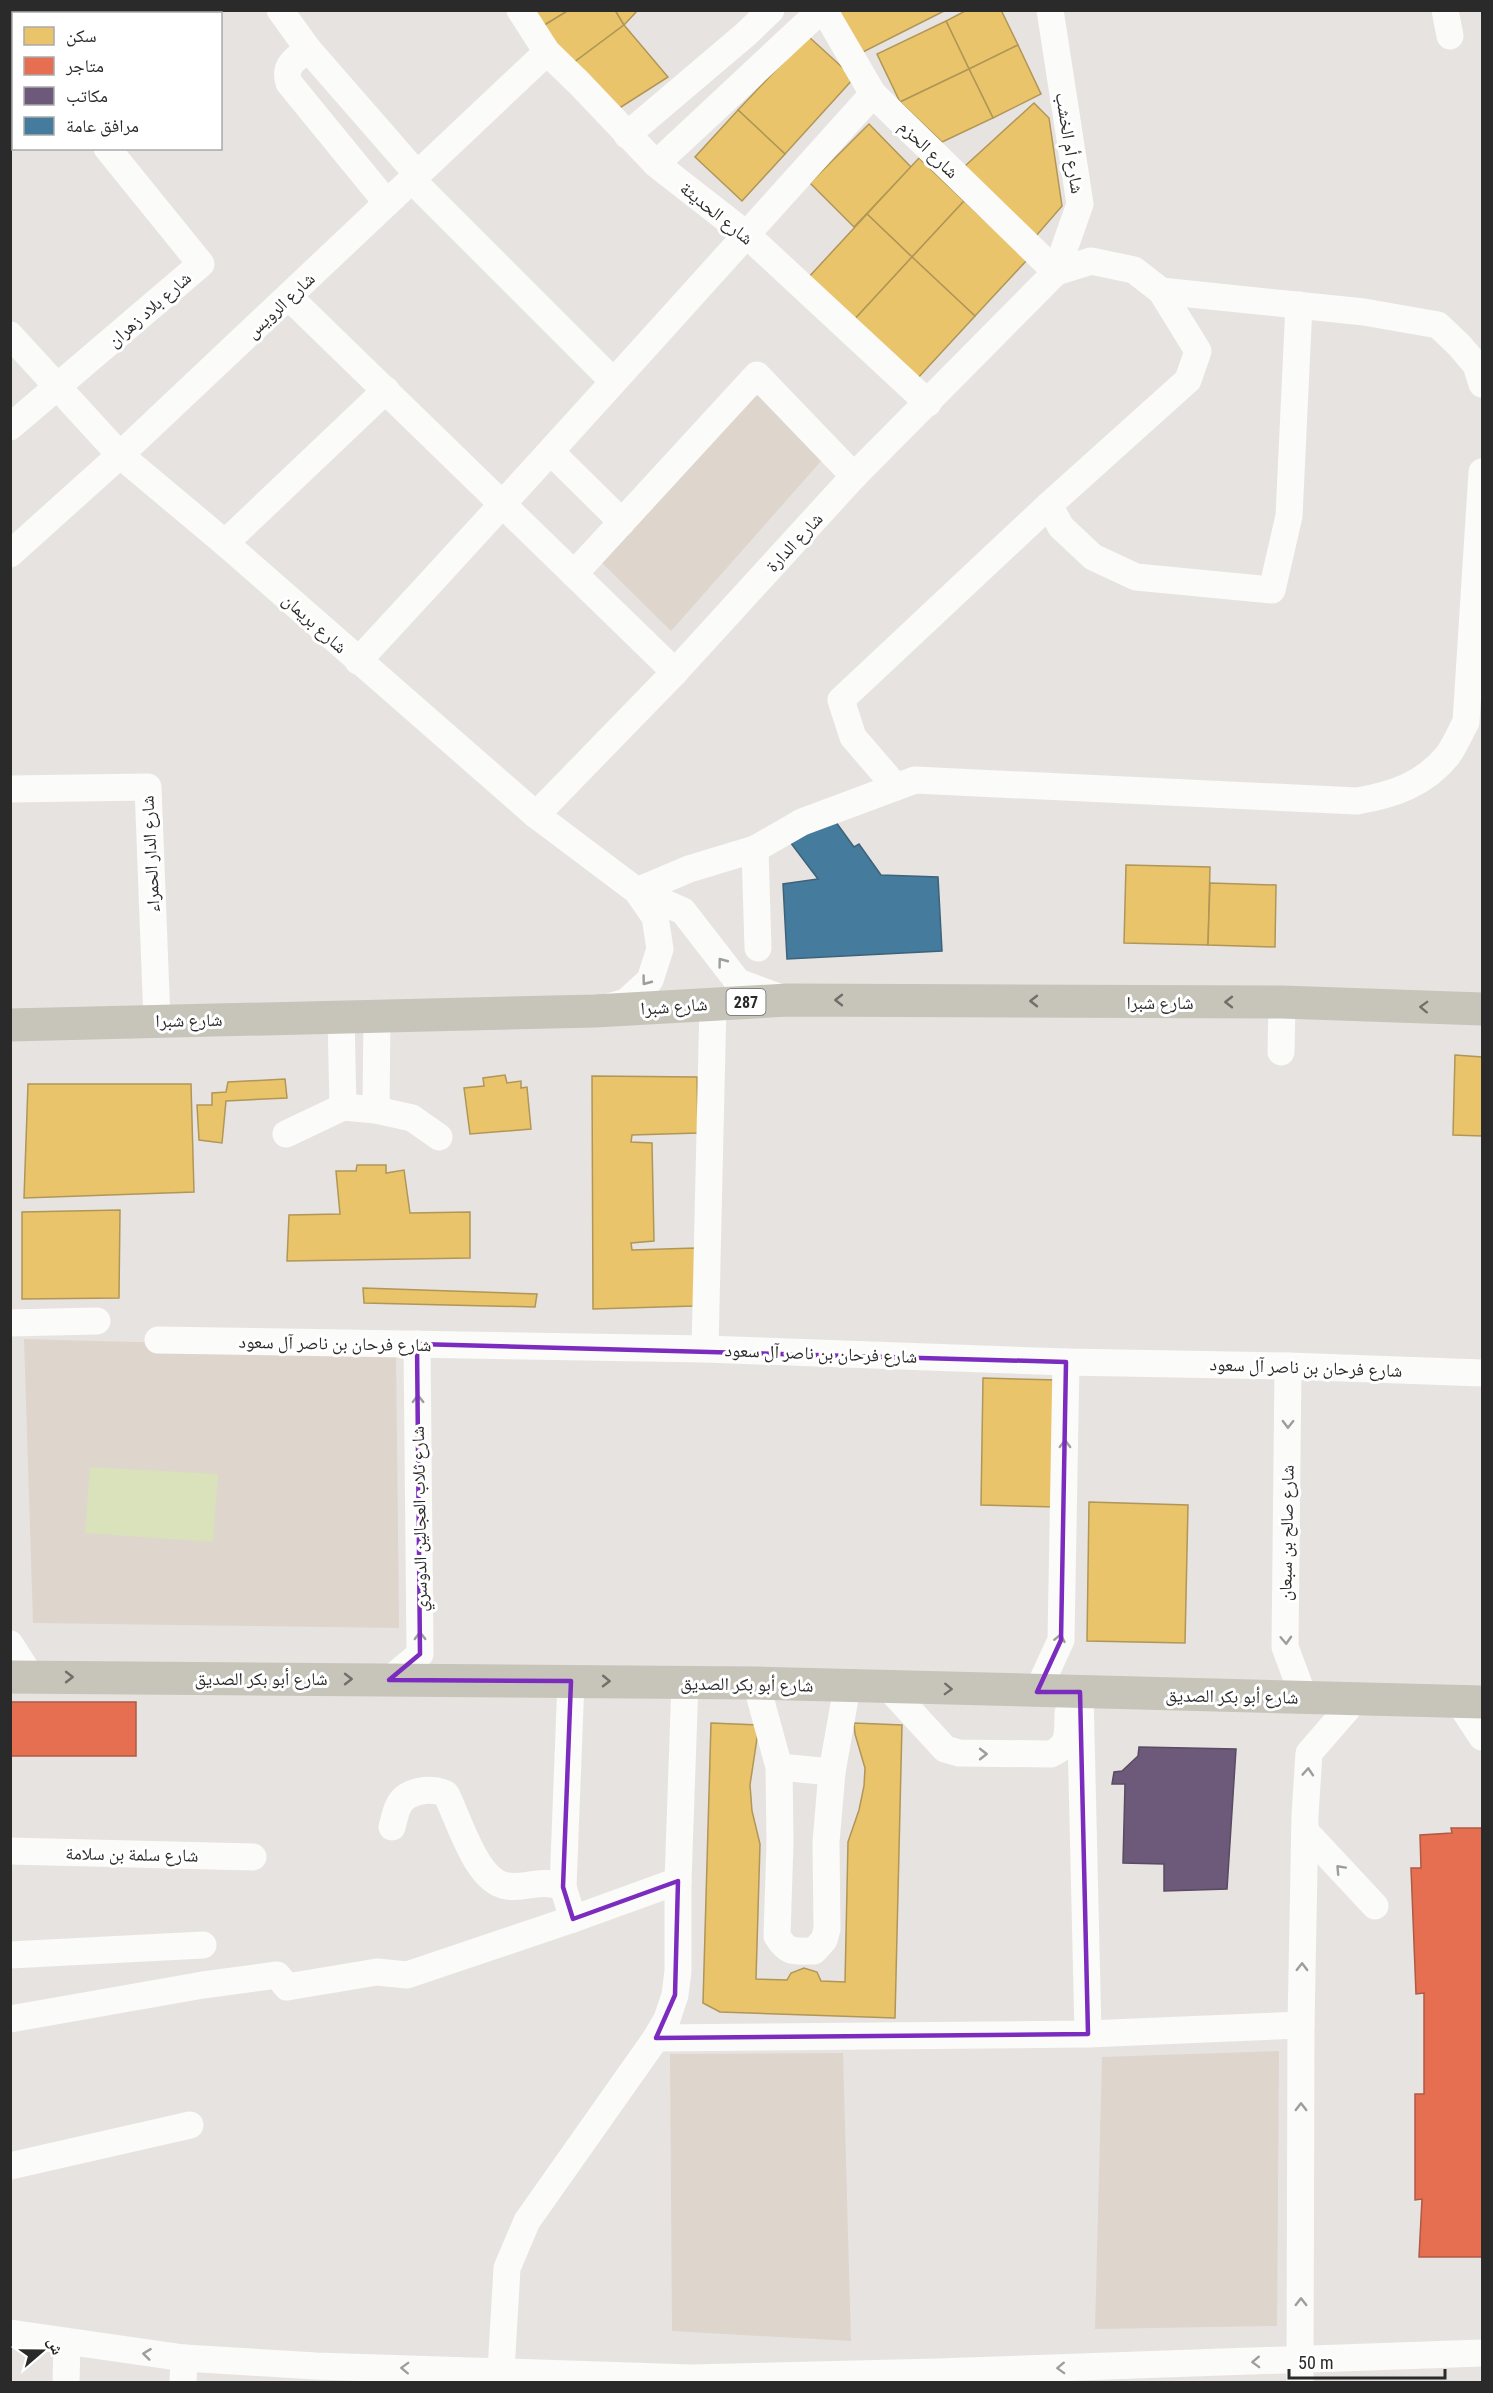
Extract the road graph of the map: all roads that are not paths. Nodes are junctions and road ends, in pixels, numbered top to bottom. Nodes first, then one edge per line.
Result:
1 (280, 10) edge
2 (519, 10) edge
3 (771, 10) edge
4 (822, 10) edge
5 (1050, 10) edge
6 (308, 49) junction
7 (547, 52) junction
8 (873, 94) junction
9 (627, 135) junction
10 (110, 150) edge
11 (656, 164) junction
12 (414, 177) junction
13 (387, 203) junction
14 (747, 235) junction
15 (1056, 272) junction
16 (1161, 291) junction
17 (289, 297) junction
18 (1299, 305) junction
19 (10, 335) edge
20 (613, 381) junction
21 (1482, 384) edge
22 (57, 388) junction
23 (386, 390) junction
24 (928, 404) junction
25 (10, 427) edge
26 (550, 452) junction
27 (120, 455) junction
28 (1482, 472) edge
29 (854, 477) junction
30 (504, 505) junction
31 (1049, 505) junction
32 (622, 522) junction
33 (225, 543) junction
34 (10, 554) edge
35 (574, 574) junction
36 (358, 662) junction
37 (675, 672) junction
38 (896, 787) junction
39 (10, 789) edge
40 (536, 815) junction
41 (755, 849) junction
42 (637, 891) junction
43 (758, 948) dead end
44 (788, 1000) junction
45 (1282, 1002) junction
46 (713, 1003) junction
47 (1482, 1009) edge
48 (595, 1011) junction
49 (377, 1015) junction
50 (341, 1016) junction
51 (156, 1021) junction
52 (14, 1030) edge
53 (1281, 1052) dead end
54 (343, 1107) junction
55 (376, 1110) junction
56 (286, 1134) dead end
57 (439, 1137) dead end
58 (97, 1321) dead end
59 (10, 1323) edge
60 (158, 1340) dead end
61 (417, 1344) junction
62 (705, 1349) junction
63 (1066, 1362) junction
64 (1288, 1366) junction
65 (1482, 1373) edge
66 (10, 1644) edge
67 (21, 1677) edge
68 (389, 1680) junction
69 (571, 1681) junction
70 (685, 1682) junction
71 (756, 1683) junction
72 (847, 1687) junction
73 (889, 1688) junction
74 (1037, 1692) junction
75 (1075, 1692) junction
76 (1304, 1698) junction
77 (1356, 1699) junction
78 (1471, 1702) edge
79 (1482, 1737) edge
80 (779, 1767) junction
81 (832, 1772) junction
82 (392, 1827) dead end
83 (1305, 1831) junction
84 (780, 1842) junction
85 (826, 1842) junction
86 (10, 1851) edge
87 (253, 1857) dead end
88 (678, 1881) junction
89 (563, 1887) junction
90 (1375, 1906) dead end
91 (573, 1919) junction
92 (203, 1945) dead end
93 (10, 1955) edge
94 (10, 2019) edge
95 (1301, 2025) junction
96 (1088, 2034) junction
97 (656, 2038) junction
98 (190, 2125) dead end
99 (10, 2166) edge
100 (10, 2334) edge
101 (67, 2343) junction
102 (1482, 2353) edge
103 (183, 2370) edge
104 (501, 2371) junction
105 (1300, 2371) edge
106 (316, 2374) edge
107 (443, 2376) edge
108 (939, 2377) edge
109 (571, 2378) edge
110 (692, 2380) edge
111 (66, 2382) edge

1 - 6 street
2 - 7 street, شارع الحديثة
3 - 9 street
4 - 8 street, شارع الحزم
4 - 11 street
5 - 15 street, شارع أم الخشب
6 - 12 street
6 - 13 street
7 - 9 street, شارع الحديثة
7 - 12 street, شارع الرويس
8 - 14 street
8 - 15 street, شارع الحزم
9 - 11 street, شارع الحديثة
10 - 22 street, شارع بلاد زهران
11 - 14 street, شارع الحديثة
12 - 13 street, شارع الرويس
12 - 20 street
13 - 17 street, شارع الرويس
14 - 20 street
14 - 24 street, شارع الحديثة
15 - 16 street
15 - 24 street, شارع الدارة
16 - 18 street
16 - 31 street
17 - 23 street
17 - 27 street, شارع الرويس
18 - 21 street
18 - 31 street
19 - 22 street, شارع بريمان
20 - 26 street
22 - 25 street, شارع بلاد زهران
22 - 27 street, شارع بريمان
23 - 30 street
23 - 33 street
24 - 29 street, شارع الدارة
26 - 30 street
26 - 32 street
27 - 33 street, شارع بريمان
27 - 34 street, شارع الرويس
28 - 38 street
29 - 32 street
29 - 37 street, شارع الدارة
30 - 35 street
30 - 36 street
31 - 38 street
32 - 35 street
33 - 36 street, شارع بريمان
35 - 37 street
36 - 40 street, شارع بريمان
37 - 40 street, شارع الدارة
38 - 41 street
39 - 51 street, شارع الدار الحمراء
40 - 42 street, شارع بريمان
41 - 42 street
41 - 43 street
44 -> 42 street
42 -> 48 street
45 -> 44 main road, شارع شبرا / 287
44 - 46 main road, شارع شبرا / 287
47 -> 45 main road, شارع شبرا / 287
45 - 53 street
46 - 48 main road, شارع شبرا / 287
46 - 62 street
48 - 49 main road, شارع شبرا / 287
49 - 50 main road, شارع شبرا / 287
49 - 55 street
50 - 51 main road, شارع شبرا / 287
50 - 54 street
51 - 52 main road, شارع شبرا / 287
54 - 55 street
54 - 56 street
55 - 57 street
58 - 59 street
60 - 61 street, شارع فرحان بن ناصر آل سعود
61 - 62 street, شارع فرحان بن ناصر آل سعود
68 -> 61 street, شارع ثلاب العجالين الدوسري
62 - 63 street, شارع فرحان بن ناصر آل سعود
63 - 64 street, شارع فرحان بن ناصر آل سعود
74 -> 63 street
64 - 65 street, شارع فرحان بن ناصر آل سعود
64 -> 76 street, شارع صالح بن سبعان
66 - 67 street
67 -> 68 main road, شارع أبو بكر الصديق
68 - 69 main road, شارع أبو بكر الصديق
69 -> 70 main road, شارع أبو بكر الصديق
69 - 89 street
70 - 71 main road, شارع أبو بكر الصديق
70 - 88 street
71 - 72 main road, شارع أبو بكر الصديق
71 - 80 street
72 - 73 main road, شارع أبو بكر الصديق
72 - 81 street
73 -> 74 main road, شارع أبو بكر الصديق
73 -> 75 street
74 - 75 main road, شارع أبو بكر الصديق
75 - 76 main road, شارع أبو بكر الصديق
75 - 96 street
76 - 77 main road, شارع أبو بكر الصديق
77 - 78 main road, شارع أبو بكر الصديق
83 -> 77 street
78 - 79 street
80 - 81 street
80 - 84 street
81 - 85 street
82 - 89 street
90 -> 83 street
95 -> 83 street
84 - 85 street
84 - 85 street
86 - 87 street, شارع سلمة بن سلامة
88 - 91 street
88 - 97 street
89 - 91 street
91 - 94 street
92 - 93 street
95 - 96 street
105 -> 95 street
96 - 97 street
97 - 104 street
98 - 99 street
100 - 101 street
103 -> 101 street
101 - 111 street
102 - 105 street
103 - 106 street
104 - 107 street
104 - 109 street
105 -> 108 street
107 -> 106 street
108 - 110 street
109 - 110 street

